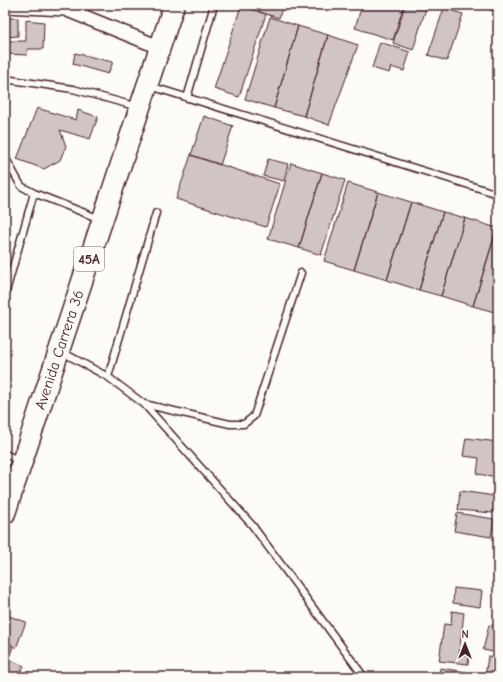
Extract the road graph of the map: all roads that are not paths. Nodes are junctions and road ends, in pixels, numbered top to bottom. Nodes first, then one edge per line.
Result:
1 (174, 5) edge
2 (214, 5) edge
3 (488, 5) edge
4 (5, 6) edge
5 (498, 8) edge
6 (160, 47) junction
7 (5, 79) edge
8 (147, 85) junction
9 (188, 98) junction
10 (140, 107) junction
11 (5, 158) edge
12 (34, 193) junction
13 (498, 194) edge
14 (156, 213) dead end
15 (102, 219) junction
16 (301, 273) dead end
17 (5, 295) edge
18 (58, 351) junction
19 (108, 377) junction
20 (144, 404) junction
21 (13, 458) edge
22 (5, 513) edge
23 (364, 677) edge

1 - 6 main road, Avenida Carrera 36 / 45A
2 - 9 lane
3 - 5 lane
4 - 6 street
6 - 8 main road, Avenida Carrera 36 / 45A
7 - 10 lane
8 - 9 lane
8 - 10 main road, Avenida Carrera 36 / 45A
9 - 13 lane
10 - 15 main road, Avenida Carrera 36 / 45A
11 - 12 lane
12 - 15 lane
12 - 17 lane
14 - 19 lane
15 - 18 main road, Avenida Carrera 36 / 45A
16 - 20 lane
18 - 19 lane
18 - 21 main road, Avenida Carrera 36 / 45A
19 - 20 lane
20 - 23 lane
21 - 22 main road, Avenida Carrera 36 / 45A

